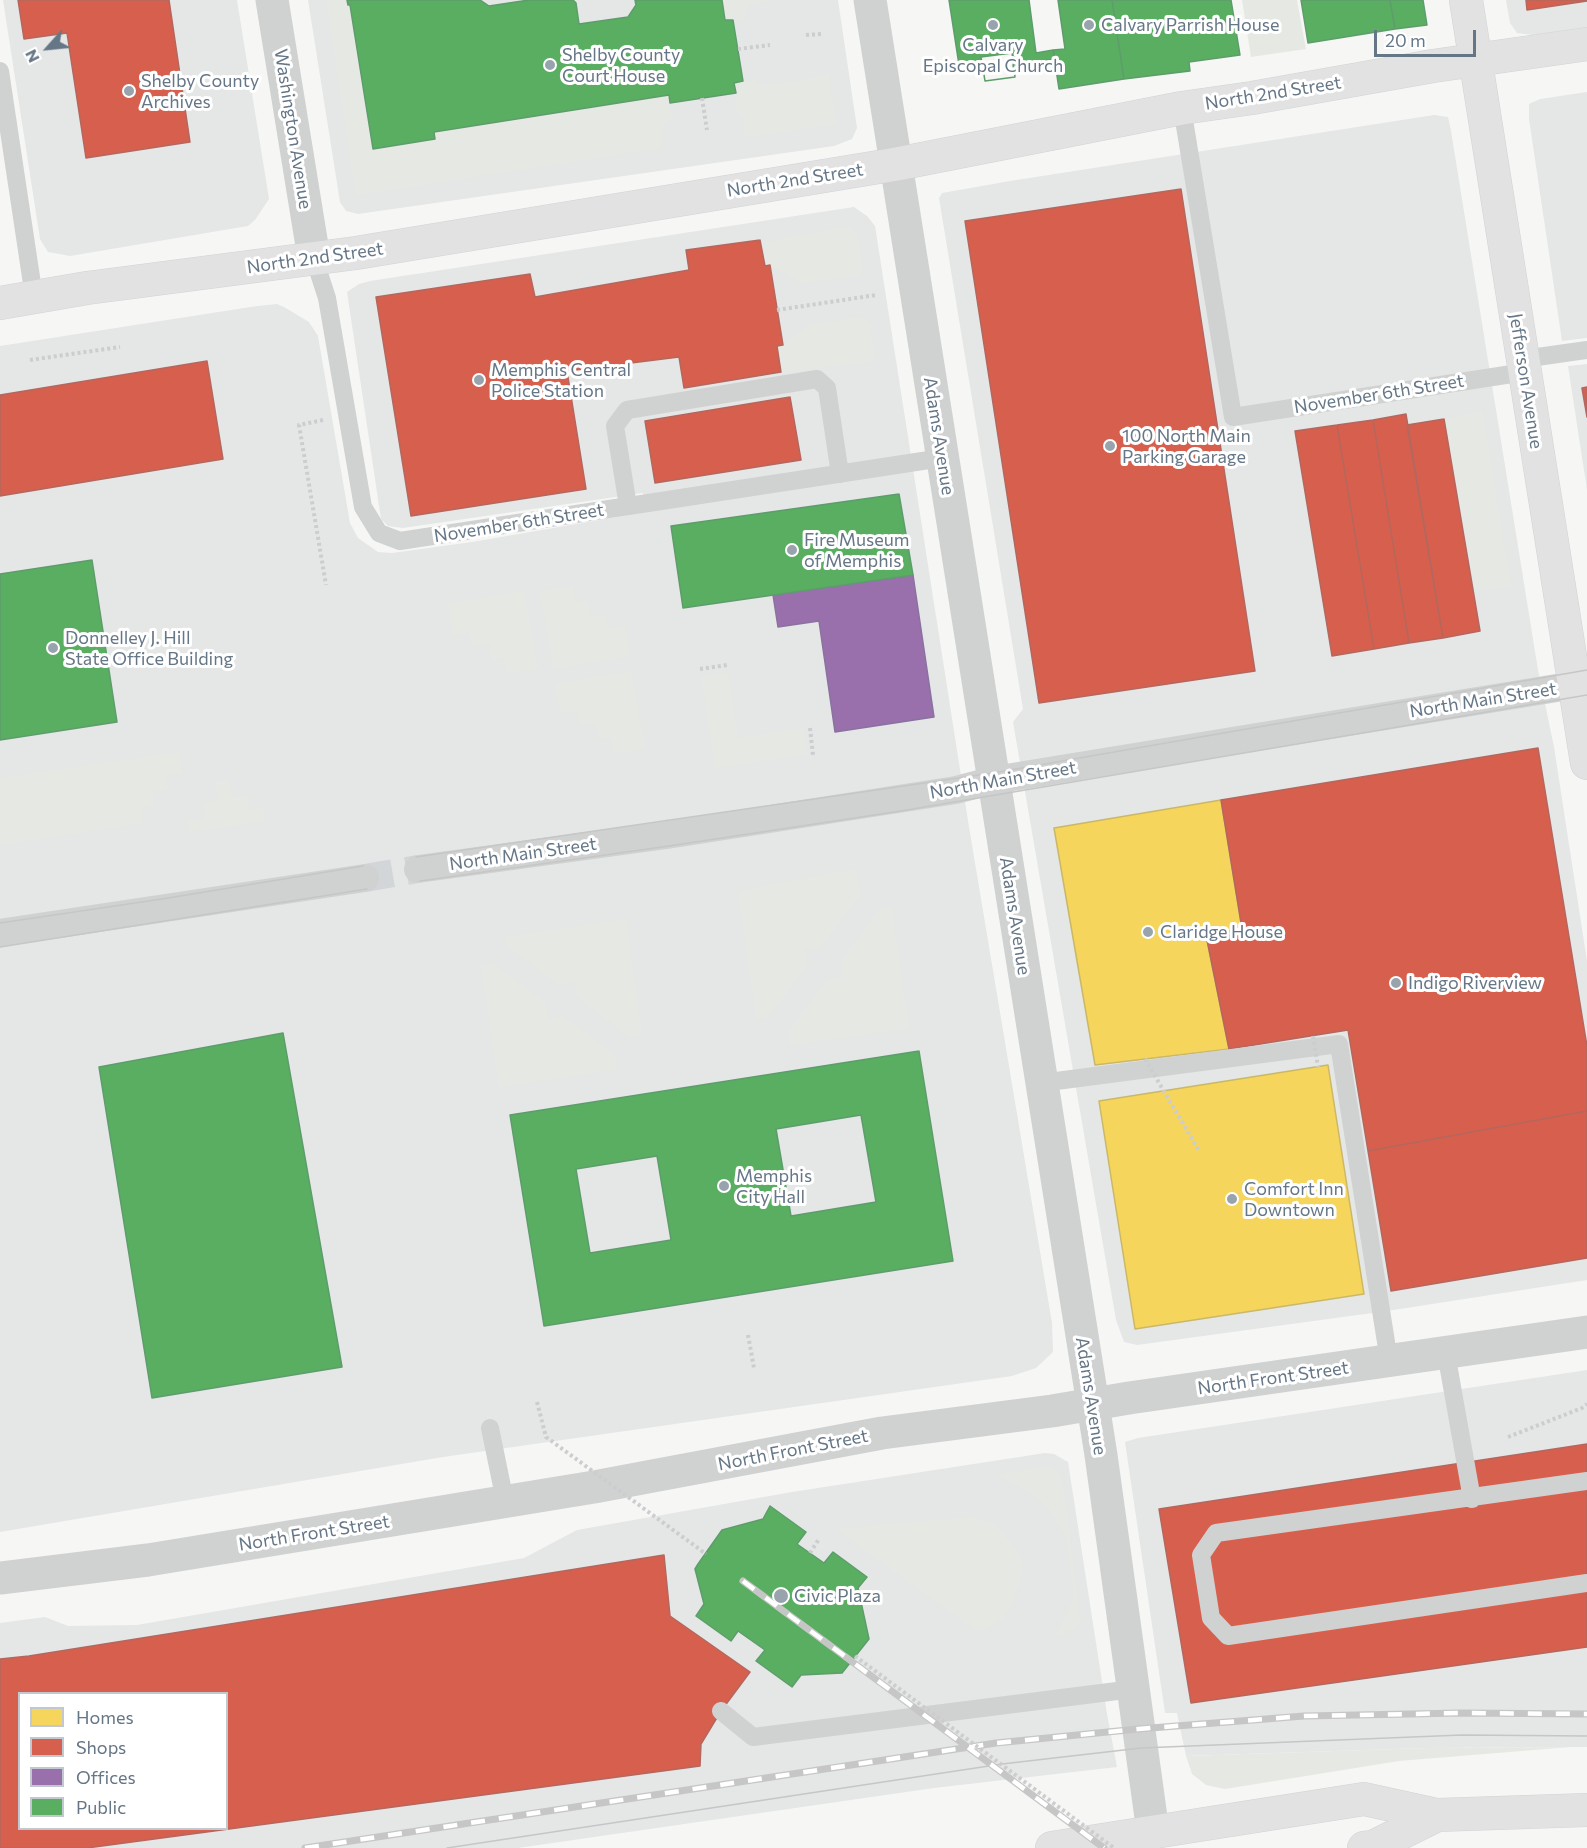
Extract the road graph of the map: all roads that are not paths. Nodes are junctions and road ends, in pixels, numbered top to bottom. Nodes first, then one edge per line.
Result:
1 (272, 0) edge
2 (870, 0) edge
3 (1466, 0) edge
4 (1587, 44) edge
5 (1476, 60) junction
6 (0, 71) edge
7 (1182, 108) junction
8 (897, 164) junction
9 (314, 258) junction
10 (34, 297) junction
11 (0, 303) edge
12 (1587, 350) edge
13 (1524, 365) junction
14 (942, 458) junction
15 (840, 474) junction
16 (628, 506) junction
17 (1581, 683) edge
18 (1587, 763) edge
19 (994, 780) junction
20 (418, 869) tunnel mouth
21 (345, 882) tunnel mouth
22 (0, 933) edge
23 (1041, 1083) junction
24 (1587, 1332) edge
25 (1446, 1353) junction
26 (1389, 1361) junction
27 (1092, 1404) junction
28 (490, 1428) dead end
29 (1587, 1481) edge
30 (1472, 1499) junction
31 (505, 1501) junction
32 (0, 1578) edge
33 (1587, 1583) edge
34 (1133, 1689) junction
35 (721, 1712) dead end
36 (1587, 1810) edge
37 (1437, 1815) junction
38 (1153, 1832) junction
39 (1052, 1848) edge
40 (1364, 1848) edge

1 - 9 street, Washington Avenue
2 - 8 street, Adams Avenue
3 - 5 main road, Jefferson Avenue
4 - 5 main road, North 2nd Street
5 - 7 main road, North 2nd Street
5 - 13 main road, Jefferson Avenue
6 - 10 lane
7 - 8 main road, North 2nd Street
7 - 13 lane, November 6th Street
8 - 9 main road, North 2nd Street
8 - 14 street, Adams Avenue
9 - 10 main road, North 2nd Street
9 - 16 lane, November 6th Street
10 - 11 main road, North 2nd Street
12 - 13 lane, November 6th Street
13 - 17 main road, Jefferson Avenue
14 - 15 lane, November 6th Street
14 - 19 street, Adams Avenue
15 - 16 lane, November 6th Street
15 - 16 lane
17 - 18 main road, Jefferson Avenue
17 - 19 street, North Main Street
19 - 20 street, North Main Street
19 - 23 street, Adams Avenue
21 - 22 street
23 - 26 lane
23 - 27 street, Adams Avenue
24 - 25 street, North Front Street
25 - 26 street, North Front Street
25 - 30 lane
26 - 27 street, North Front Street
27 - 31 street, North Front Street
27 - 34 street, Adams Avenue
28 - 31 lane
29 - 30 lane
30 - 33 lane
31 - 32 street, North Front Street
34 - 35 lane
34 - 38 street, Adams Avenue
36 - 37 main road
37 - 38 main road
37 - 40 main road
38 - 39 main road

